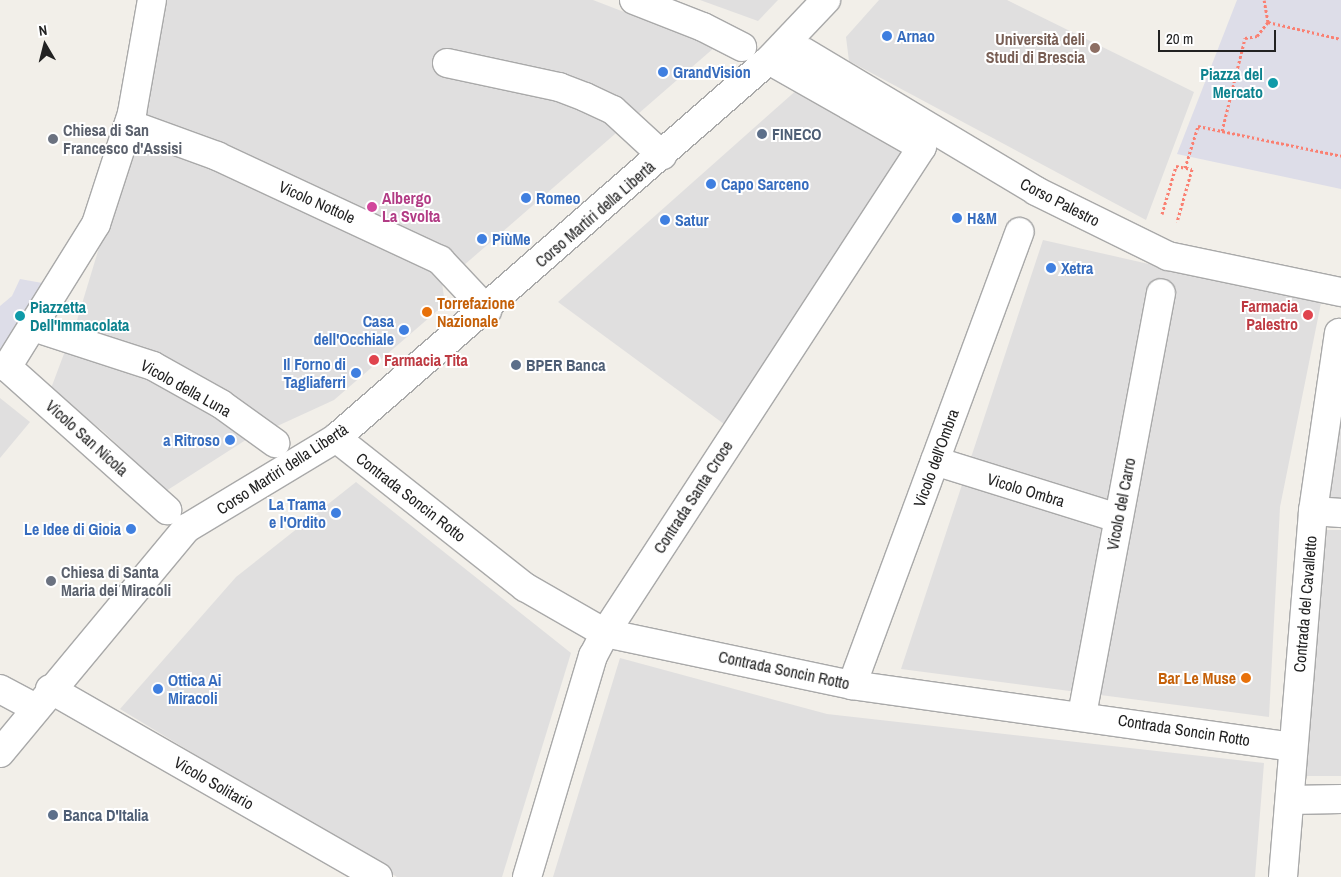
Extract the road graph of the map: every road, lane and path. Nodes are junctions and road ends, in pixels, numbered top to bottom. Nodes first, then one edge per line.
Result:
1 (152, 0) edge
2 (634, 0) edge
3 (826, 0) edge
4 (1264, 0) edge
5 (1268, 22) junction
6 (1341, 39) edge
7 (742, 47) dead end
8 (804, 52) dead end
9 (769, 60) junction
10 (447, 63) dead end
11 (129, 124) junction
12 (1222, 131) junction
13 (662, 155) junction
14 (1341, 156) edge
15 (1185, 168) junction
16 (1020, 232) dead end
17 (1160, 252) junction
18 (1341, 292) edge
19 (1161, 293) dead end
20 (487, 310) junction
21 (33, 327) junction
22 (1339, 333) dead end
23 (4, 367) edge
24 (336, 438) junction
25 (275, 443) dead end
26 (935, 462) junction
27 (167, 510) dead end
28 (1313, 511) junction
29 (1341, 513) edge
30 (1118, 518) junction
31 (605, 633) junction
32 (852, 685) junction
33 (0, 689) edge
34 (43, 698) junction
35 (1082, 715) junction
36 (1293, 747) junction
37 (0, 753) edge
38 (1341, 799) edge
39 (1290, 800) junction
40 (378, 877) edge
41 (527, 877) edge
42 (1283, 877) edge

1 - 11 street
2 - 7 street
3 - 9 street, Corso Martiri della Libertà
4 - 5 path
5 - 6 path
5 - 12 path
8 - 17 street, Corso Palestro
9 - 13 street, Corso Martiri della Libertà
9 - 31 street, Contrada Santa Croce
10 - 13 street, Corso Martiri della Libertà
11 - 20 street, Vicolo Nottole
11 - 21 street
12 - 14 path
12 - 15 path
13 - 20 street, Corso Martiri della Libertà
15 - 17 path
15 - 17 path
16 - 26 street, Vicolo dell'Ombra
17 - 18 street, Corso Palestro
19 - 30 street, Vicolo del Carro
20 - 24 street, Corso Martiri della Libertà
21 - 23 street
21 - 25 street, Vicolo della Luna
22 - 28 street, Contrada del Cavalletto
23 - 27 street, Vicolo San Nicola
24 - 31 street, Contrada Soncin Rotto
24 - 34 street, Corso Martiri della Libertà
26 - 30 street, Vicolo Ombra
26 - 32 street, Vicolo dell'Ombra
28 - 29 street
28 - 36 street, Contrada del Cavalletto
30 - 35 street, Vicolo del Carro
31 - 32 street, Contrada Soncin Rotto
31 - 41 street, Contrada Santa Croce
32 - 35 street, Contrada Soncin Rotto
33 - 34 street, Vicolo Solitario
34 - 37 street, Corso Martiri della Libertà
34 - 40 street, Vicolo Solitario
35 - 36 street, Contrada Soncin Rotto
36 - 39 street, Contrada del Cavalletto
38 - 39 street
39 - 42 street, Contrada del Cavalletto

